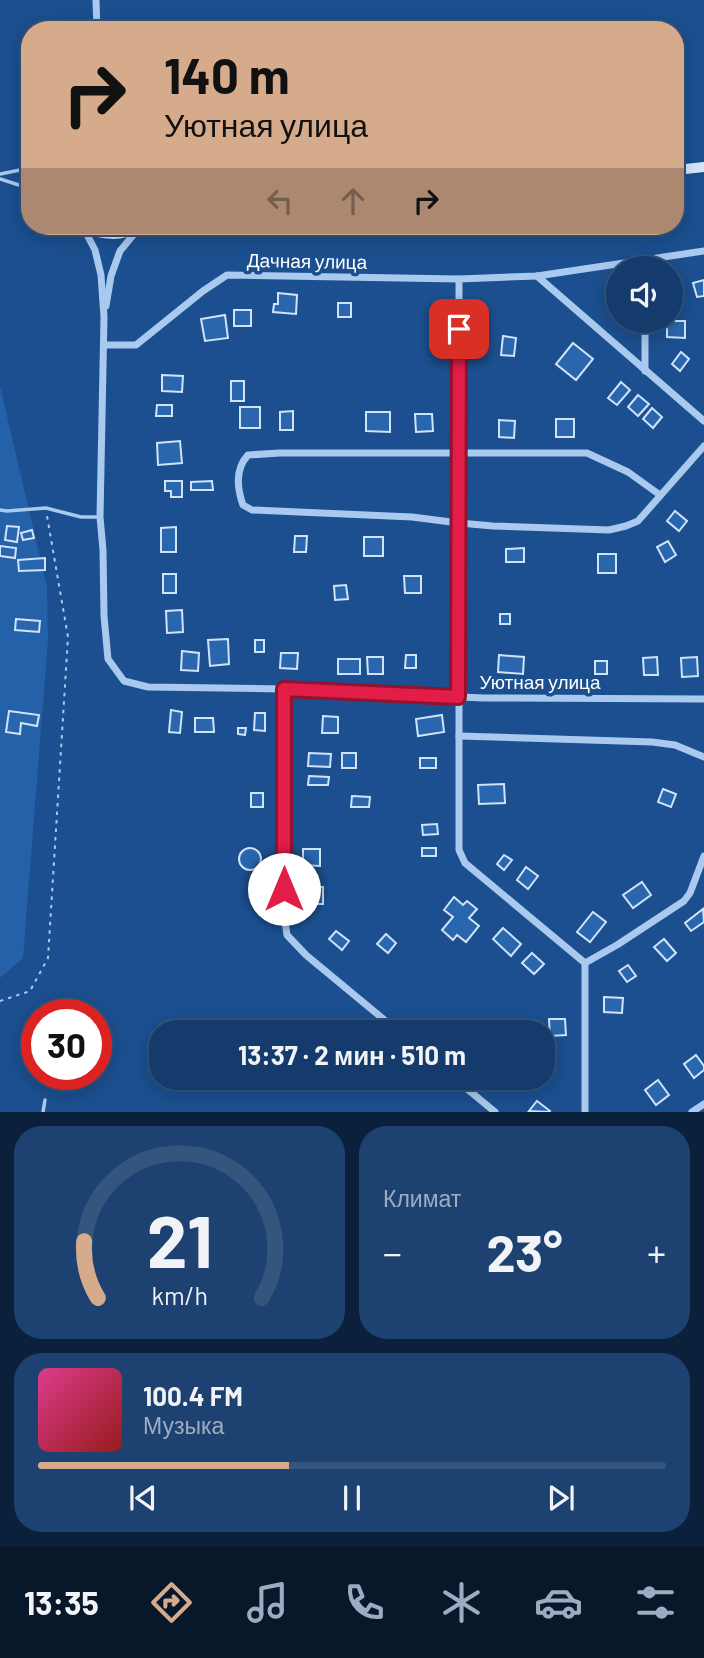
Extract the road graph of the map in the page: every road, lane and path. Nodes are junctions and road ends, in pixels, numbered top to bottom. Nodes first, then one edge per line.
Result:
1 (96, 0) edge
2 (97, 21) edge
3 (704, 167) edge
4 (684, 169) edge
5 (21, 171) edge
6 (0, 177) edge
7 (21, 186) edge
8 (88, 235) edge
9 (133, 235) edge
10 (704, 251) edge
11 (683, 256) edge
12 (606, 269) edge
13 (537, 276) junction
14 (459, 279) junction
15 (104, 317) junction
16 (645, 333) edge
17 (104, 345) junction
18 (645, 371) junction
19 (704, 421) edge
20 (704, 446) edge
21 (459, 454) junction
22 (660, 495) junction
23 (46, 508) junction
24 (0, 510) edge
25 (100, 517) junction
26 (459, 523) junction
27 (284, 689) junction
28 (458, 697) junction
29 (704, 699) edge
30 (459, 736) junction
31 (704, 757) edge
32 (704, 856) edge
33 (585, 962) junction
34 (0, 1001) edge
35 (385, 1020) edge
36 (468, 1090) edge
37 (45, 1100) dead end
38 (704, 1104) edge
39 (43, 1112) edge
40 (495, 1112) edge
41 (586, 1112) edge
42 (692, 1112) edge

1 - 2 street
3 - 4 street
5 - 6 lane
6 - 7 lane
8 - 15 street
9 - 15 street
10 - 11 street, Дачная улица
12 - 13 street, Дачная улица
13 - 14 street, Дачная улица
13 - 18 street
14 - 17 street, Дачная улица
14 - 21 street
15 - 17 street
16 - 18 street
17 - 25 street
18 - 19 street
20 - 22 street
21 - 22 street
21 - 26 street
21 - 26 street
22 - 26 street
23 - 24 lane
23 - 25 lane
23 - 34 path
25 - 27 street, Уютная улица
26 - 28 street
27 - 28 street, Уютная улица
27 - 35 street
28 - 29 street, Уютная улица
28 - 30 street
30 - 31 street
30 - 33 street
32 - 33 street
33 - 41 street
36 - 40 street
37 - 39 lane
38 - 42 street

